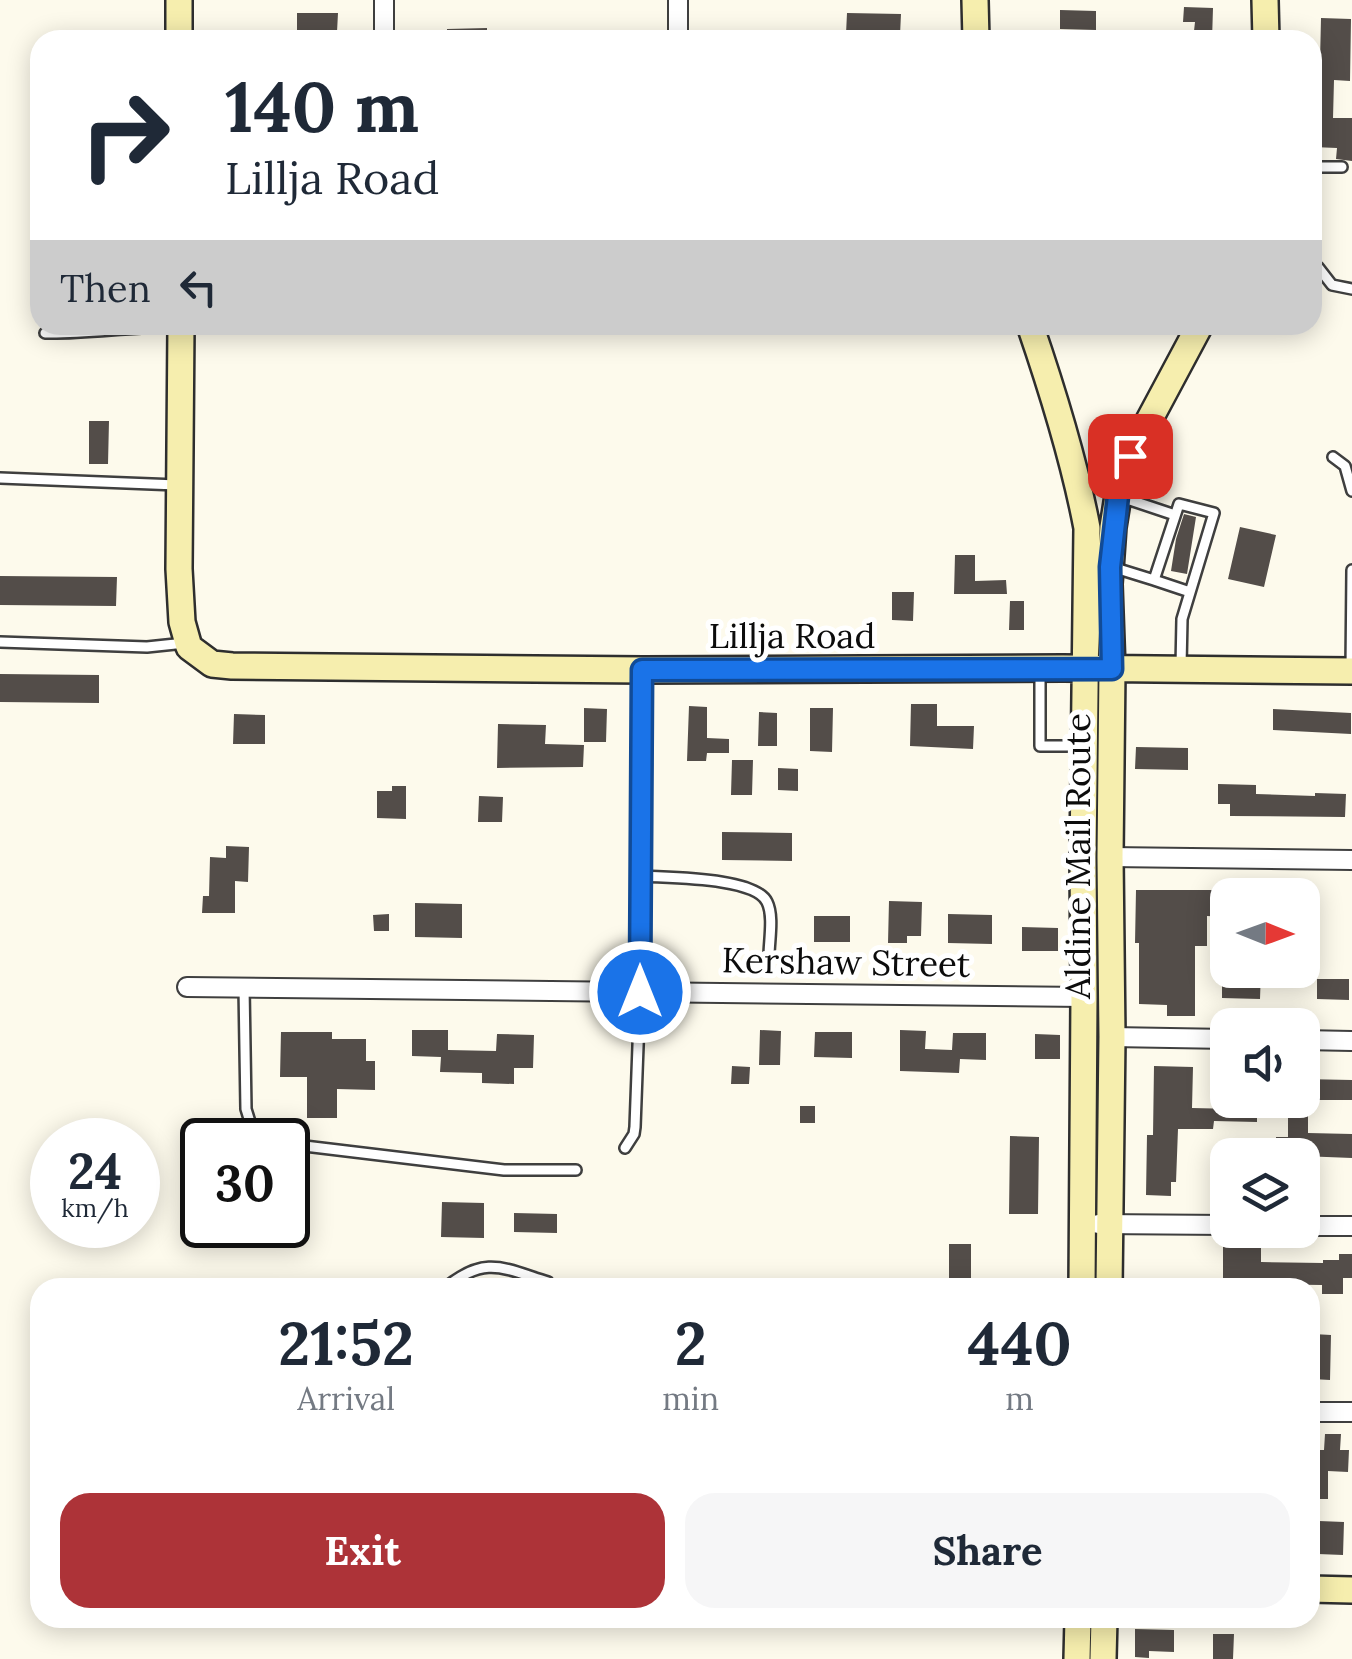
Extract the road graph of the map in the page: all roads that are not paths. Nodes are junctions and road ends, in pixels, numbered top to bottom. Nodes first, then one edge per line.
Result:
1 (179, 0) edge
2 (384, 0) edge
3 (678, 0) edge
4 (975, 0) edge
5 (1266, 0) edge
6 (179, 30) edge
7 (384, 30) edge
8 (678, 30) edge
9 (976, 30) edge
10 (1266, 30) edge
11 (1322, 167) edge
12 (1342, 167) dead end
13 (1322, 272) edge
14 (1352, 290) edge
15 (181, 335) edge
16 (1033, 335) edge
17 (1195, 335) edge
18 (1333, 457) dead end
19 (0, 478) edge
20 (180, 486) junction
21 (1352, 491) edge
22 (1118, 496) junction
23 (1175, 516) junction
24 (1098, 567) junction
25 (1352, 570) edge
26 (1154, 580) junction
27 (1190, 592) junction
28 (0, 642) edge
29 (188, 643) junction
30 (1040, 669) junction
31 (1085, 669) junction
32 (1112, 669) junction
33 (1181, 669) junction
34 (642, 670) junction
35 (1352, 671) edge
36 (1084, 746) junction
37 (1110, 856) junction
38 (1352, 860) edge
39 (641, 876) junction
40 (769, 956) dead end
41 (187, 986) dead end
42 (244, 987) junction
43 (640, 992) junction
44 (1084, 997) junction
45 (1112, 1037) junction
46 (1210, 1039) edge
47 (1320, 1040) edge
48 (1352, 1041) edge
49 (249, 1118) edge
50 (310, 1147) edge
51 (625, 1148) dead end
52 (576, 1170) dead end
53 (1108, 1224) junction
54 (1210, 1225) edge
55 (1082, 1226) junction
56 (1320, 1226) edge
57 (1352, 1226) edge
58 (458, 1278) edge
59 (534, 1278) edge
60 (1082, 1278) edge
61 (1109, 1278) edge
62 (1320, 1412) edge
63 (1352, 1412) edge
64 (1320, 1590) edge
65 (1352, 1590) edge
66 (1078, 1628) edge
67 (1104, 1628) edge
68 (1077, 1659) edge
69 (1103, 1659) edge

1 - 6 main road
2 - 7 street
3 - 8 street
4 - 9 main road
5 - 10 main road
11 - 12 lane
13 - 14 lane
15 - 20 main road
16 - 24 main road
17 - 22 main road, Aldine Mail Route
18 - 21 lane
19 - 20 lane
20 - 29 main road
22 - 23 lane
22 - 24 main road, Aldine Mail Route
23 - 26 lane
23 - 27 lane
24 - 26 lane
24 - 31 main road, Aldine Mail Route
24 - 32 main road, Aldine Mail Route
25 - 35 lane
26 - 27 lane
27 - 33 lane
28 - 29 lane
29 - 34 main road, Lillja Road
30 - 31 main road, Lillja Road
30 - 34 main road, Lillja Road
30 - 36 lane
31 - 32 main road, Lillja Road
31 - 36 main road, Aldine Mail Route
32 - 33 main road, Lillja Road
32 - 37 main road, Aldine Mail Route
33 - 35 main road, Lillja Road
34 - 39 street
36 - 44 main road, Aldine Mail Route
37 - 38 street
37 - 45 main road, Aldine Mail Route
39 - 40 lane
39 - 43 street
41 - 42 street, Kershaw Street
42 - 43 street, Kershaw Street
42 - 49 lane
43 - 44 street, Kershaw Street
43 - 51 lane
44 - 55 main road, Aldine Mail Route
45 - 46 street
45 - 53 main road, Aldine Mail Route
47 - 48 street
50 - 52 lane
53 - 54 street
53 - 55 street
53 - 61 main road, Aldine Mail Route
55 - 60 main road, Aldine Mail Route
56 - 57 street
58 - 59 lane
62 - 63 street
64 - 65 main road
66 - 68 main road
67 - 69 main road

